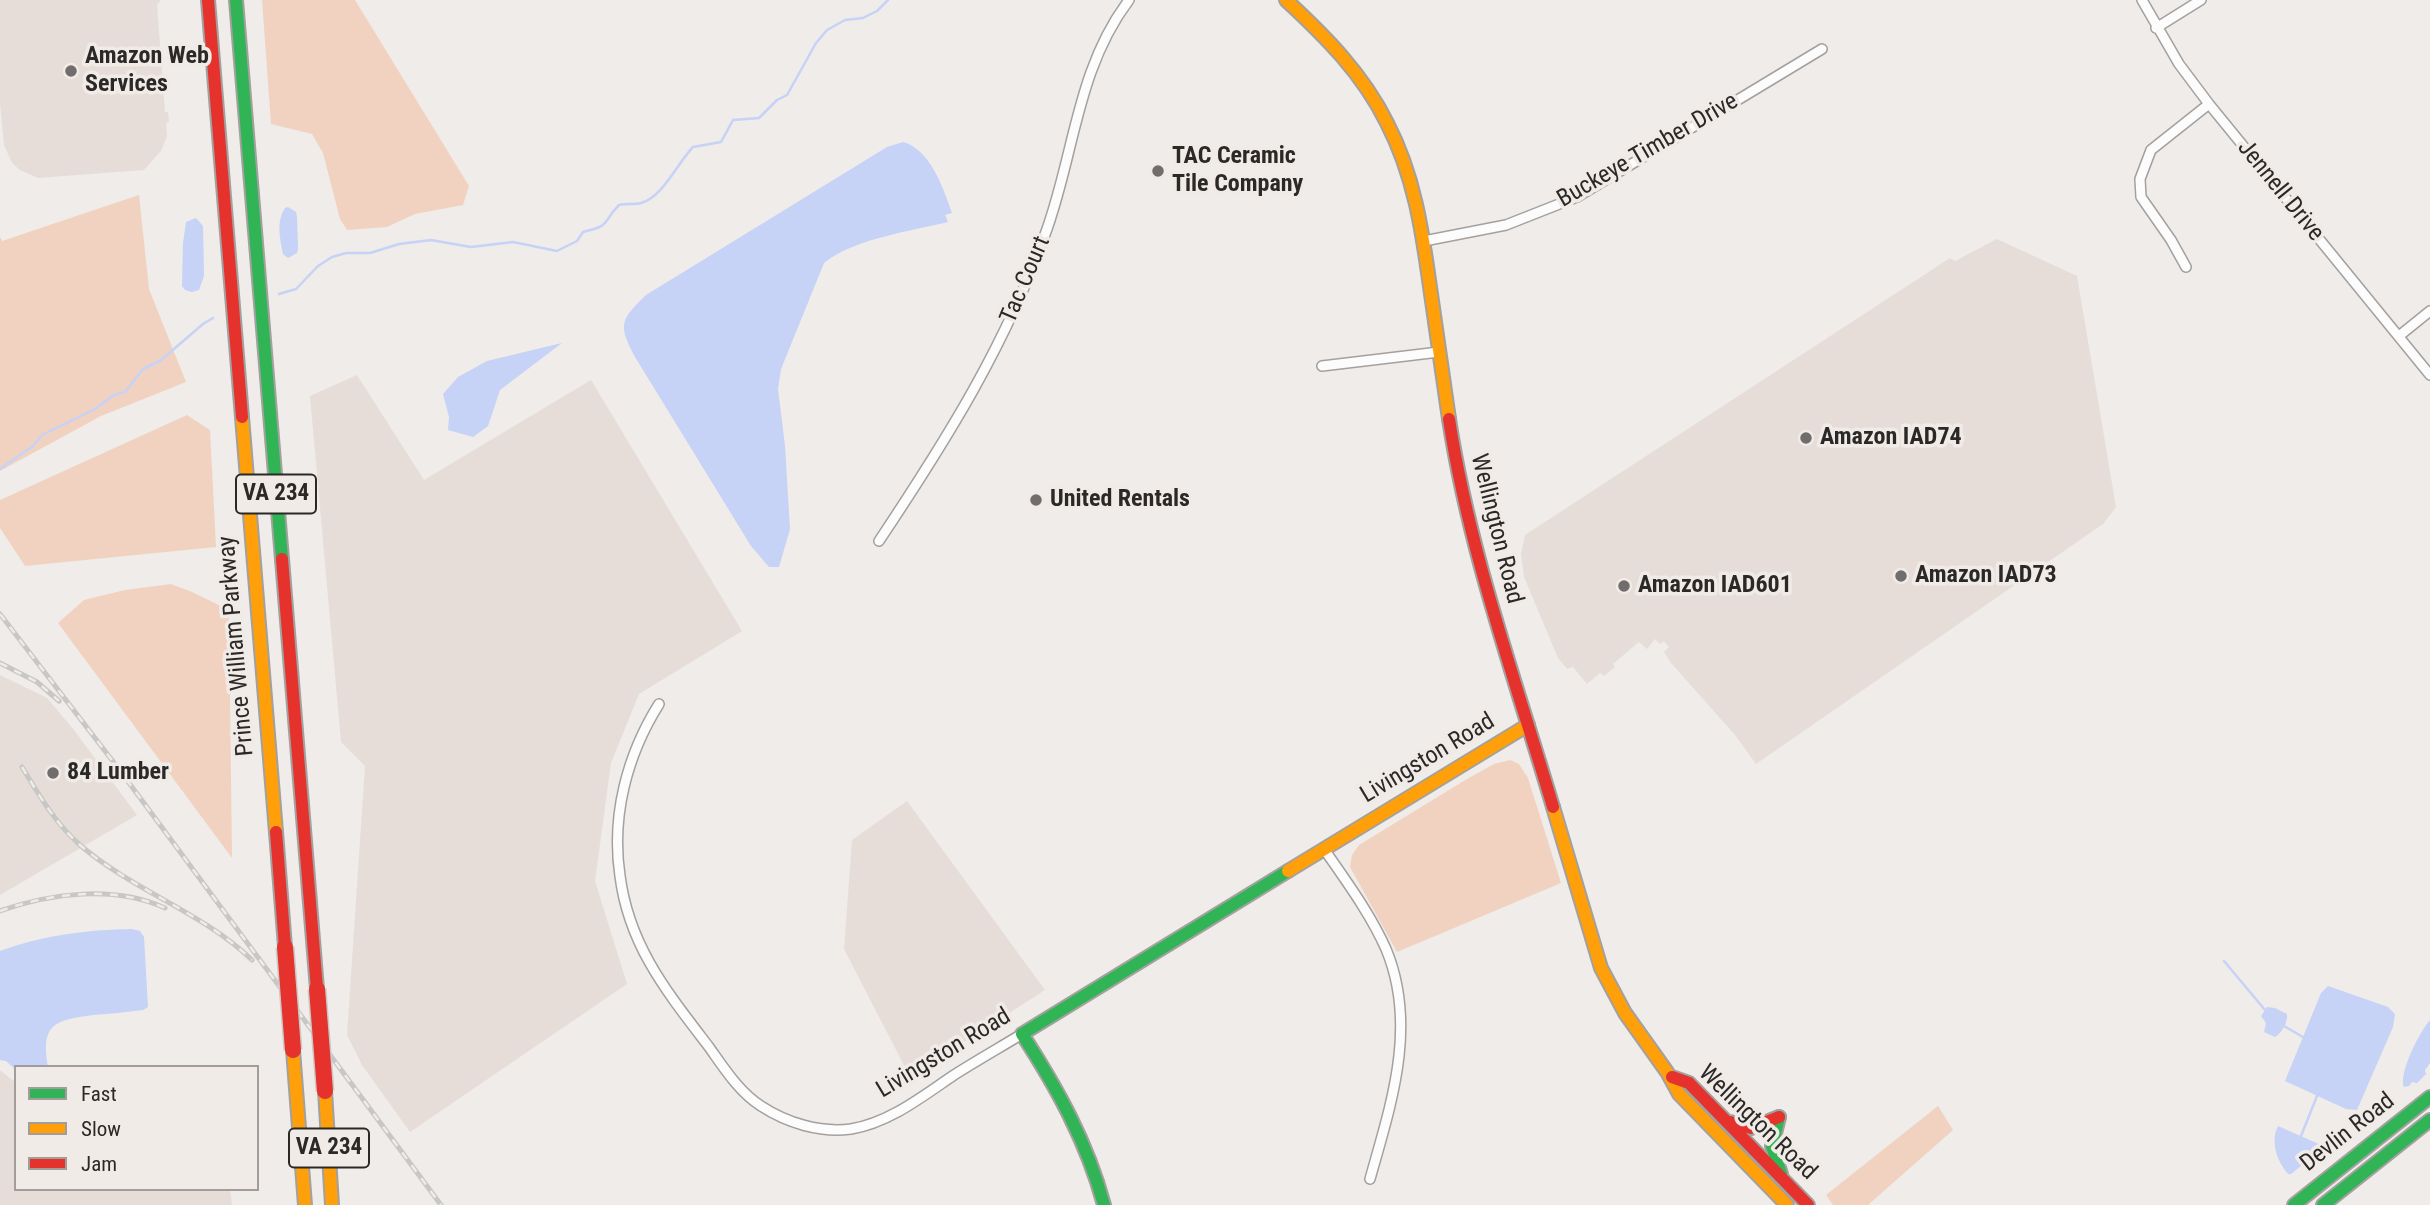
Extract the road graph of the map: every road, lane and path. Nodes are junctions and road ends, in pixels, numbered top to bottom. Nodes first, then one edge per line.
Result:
1 (208, 0) edge
2 (236, 0) edge
3 (1129, 0) edge
4 (1286, 0) edge
5 (2142, 0) edge
6 (2201, 0) edge
7 (2157, 28) junction
8 (1822, 49) dead end
9 (2209, 104) junction
10 (1424, 241) junction
11 (2186, 267) dead end
12 (2430, 311) edge
13 (2399, 336) junction
14 (1439, 352) junction
15 (1322, 366) dead end
16 (2430, 375) edge
17 (879, 541) dead end
18 (659, 704) dead end
19 (1528, 725) junction
20 (1324, 849) junction
21 (1022, 1034) junction
22 (1672, 1077) junction
23 (2430, 1097) edge
24 (1722, 1117) junction
25 (2430, 1120) edge
26 (1370, 1179) dead end
27 (1784, 1181) junction
28 (305, 1205) edge
29 (332, 1205) edge
30 (1104, 1205) edge
31 (1787, 1205) edge
32 (1808, 1205) edge
33 (2294, 1205) edge
34 (2323, 1205) edge

1 - 28 main road, Prince William Parkway / VA 234, bridge
2 - 29 main road, Prince William Parkway / VA 234, bridge
3 - 17 street, Tac Court
4 - 10 main road, Wellington Road
5 - 7 street, Jennell Drive
6 - 7 street
7 - 9 street, Jennell Drive
8 - 10 street, Buckeye Timber Drive
9 - 11 street
9 - 13 street, Jennell Drive
10 - 14 main road, Wellington Road
12 - 13 street
13 - 16 street, Jennell Drive
14 - 15 street
14 - 19 main road, Wellington Road
18 - 21 street, Livingston Road
19 - 20 main road, Livingston Road
19 - 22 main road, Wellington Road
20 - 21 main road, Livingston Road
20 - 26 street
21 - 30 main road
22 - 24 main road, Wellington Road
22 - 31 main road, Wellington Road
23 - 33 main road, Devlin Road
24 - 27 main road, Wellington Road
24 - 27 main road
25 - 34 main road, Devlin Road
27 - 32 main road, Wellington Road

